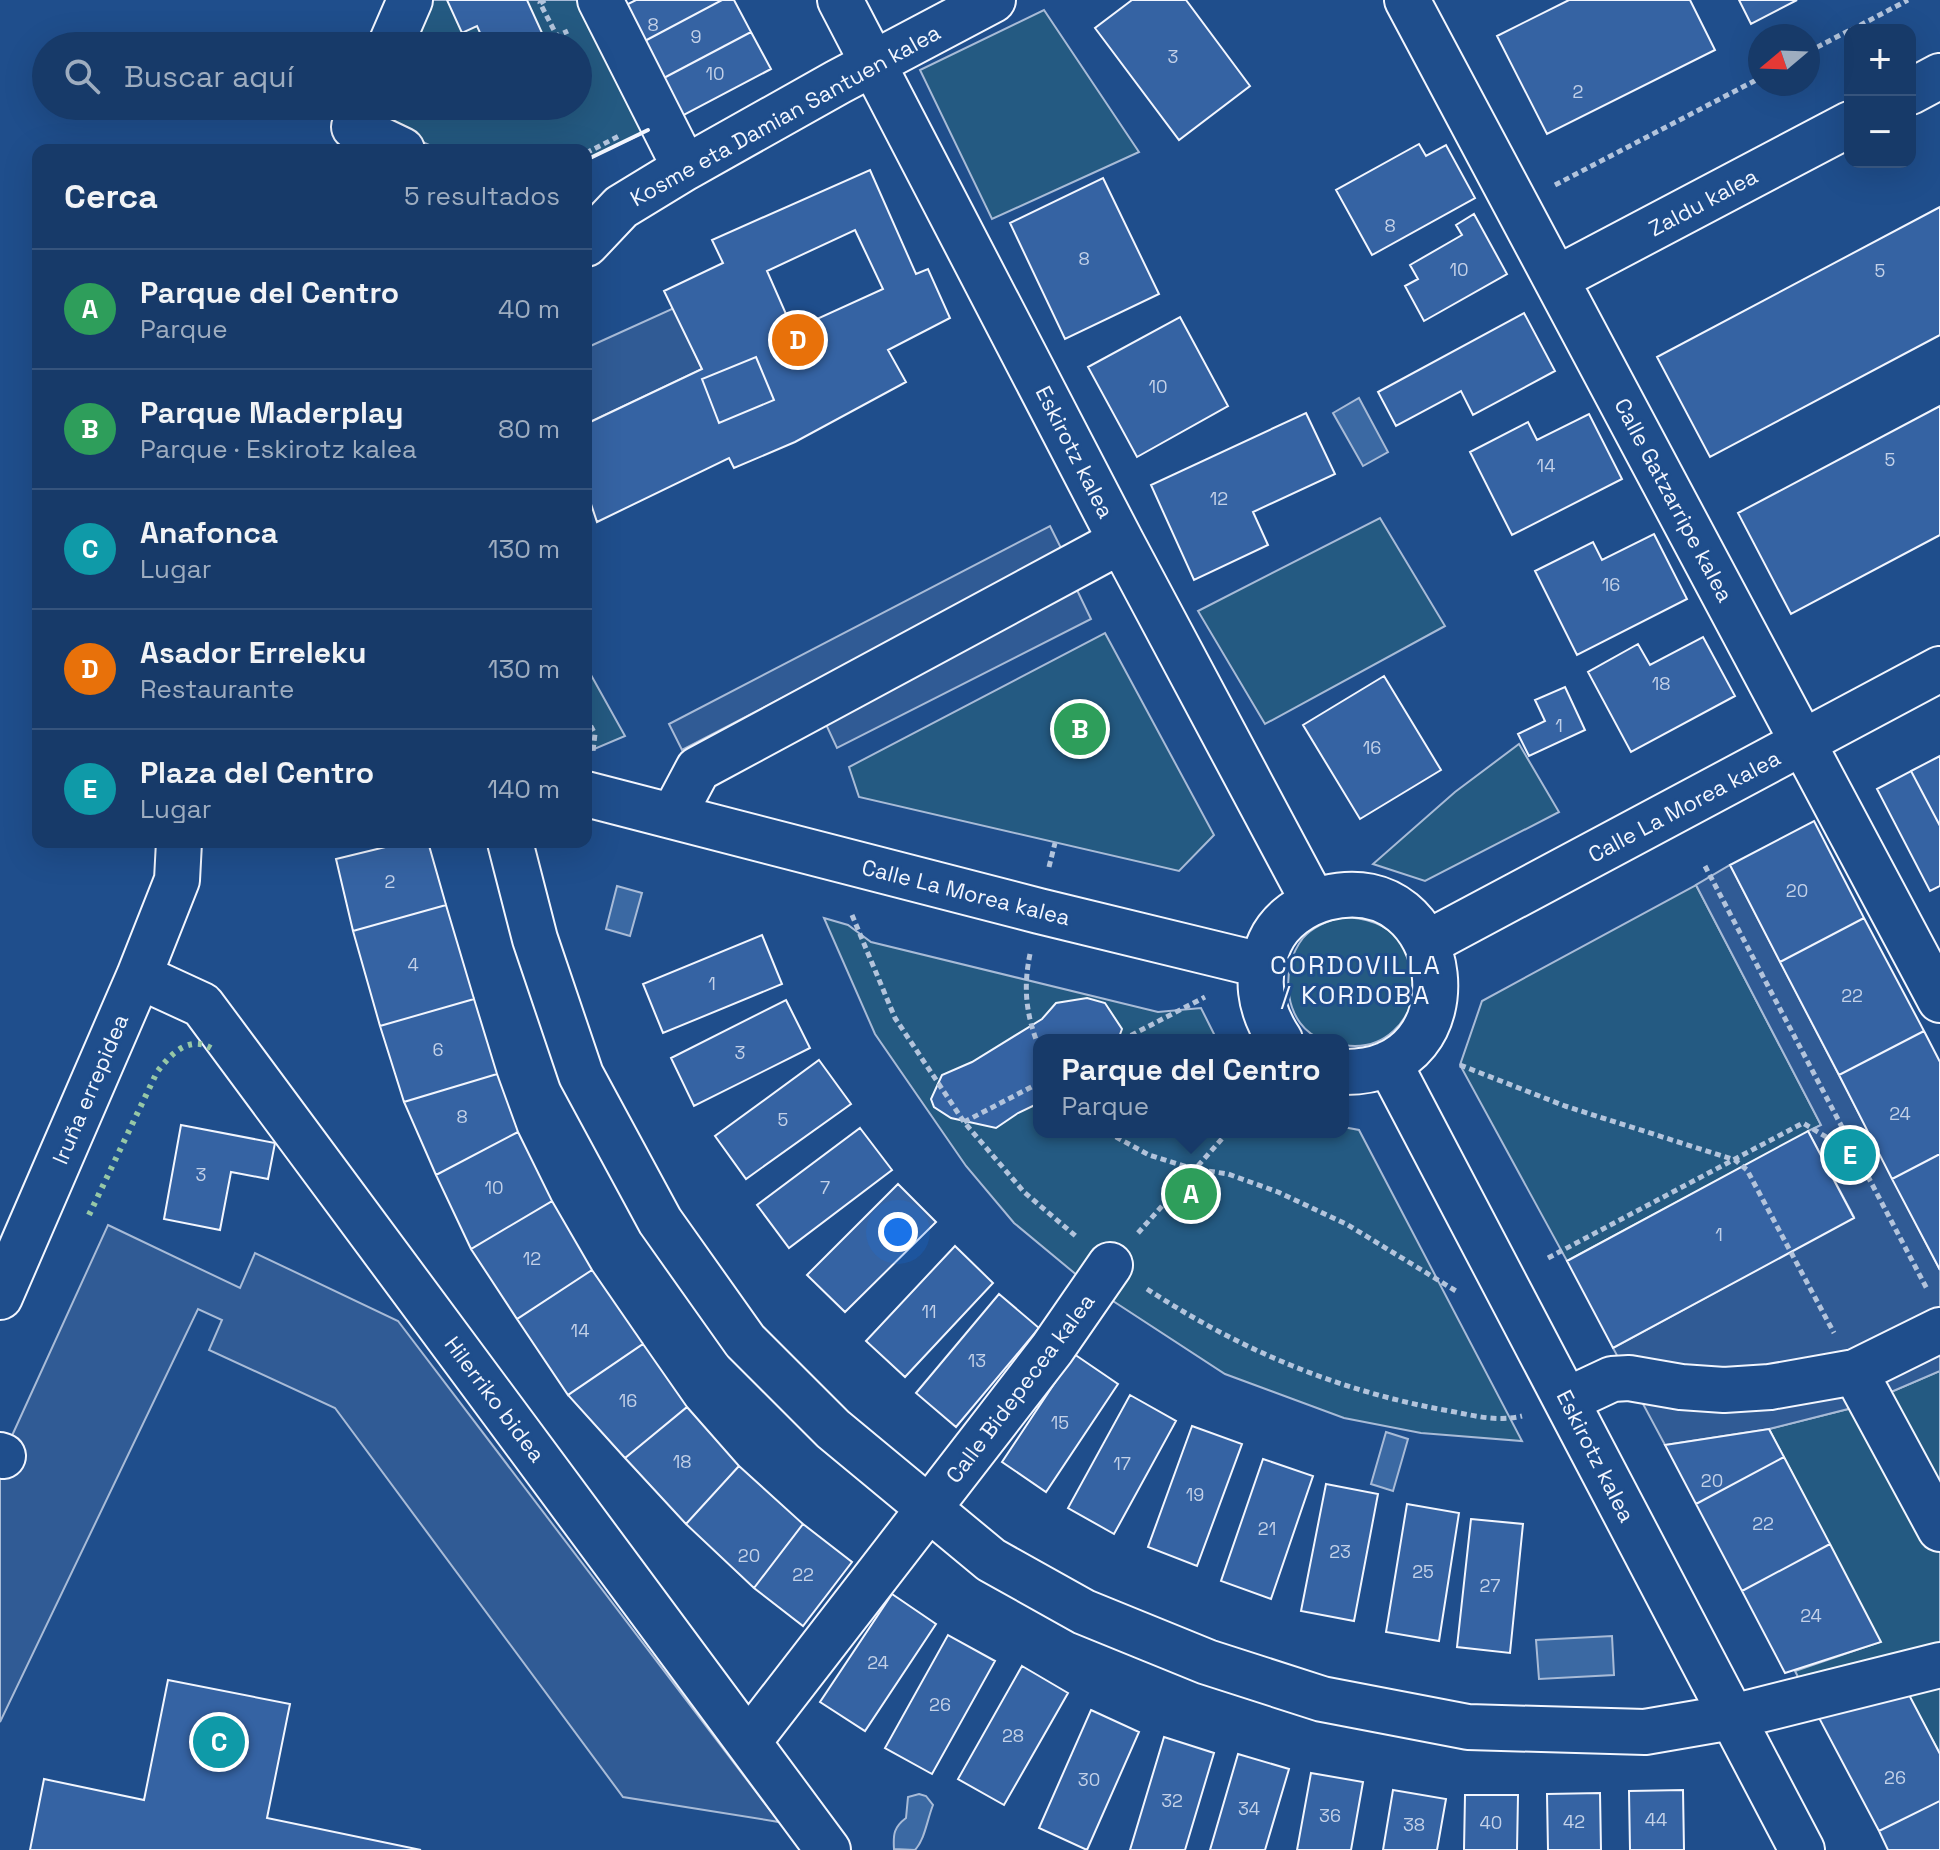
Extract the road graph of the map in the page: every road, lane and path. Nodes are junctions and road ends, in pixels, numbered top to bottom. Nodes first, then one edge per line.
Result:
1 (410, 0) edge
2 (600, 0) edge
3 (840, 0) edge
4 (993, 0) edge
5 (1407, 0) edge
6 (1908, 0) edge
7 (1862, 24) edge
8 (396, 32) edge
9 (1844, 33) edge
10 (1820, 46) edge
11 (874, 63) junction
12 (1940, 76) edge
13 (1748, 84) edge
14 (1916, 89) edge
15 (357, 120) edge
16 (1844, 127) edge
17 (389, 144) edge
18 (685, 168) junction
19 (1516, 205) junction
20 (592, 236) edge
21 (1556, 279) junction
22 (1121, 541) junction
23 (1940, 669) edge
24 (592, 728) edge
25 (1803, 742) junction
26 (592, 754) edge
27 (592, 776) edge
28 (673, 816) junction
29 (200, 848) edge
30 (512, 848) edge
31 (178, 861) edge
32 (1705, 866) dead end
33 (1313, 901) junction
34 (1427, 943) junction
35 (1261, 965) junction
36 (139, 976) junction
37 (1213, 993) dead end
38 (1940, 1000) edge
39 (1134, 1034) edge
40 (1276, 1034) edge
41 (1389, 1063) junction
42 (1460, 1065) dead end
43 (1349, 1072) edge
44 (1033, 1086) edge
45 (964, 1122) dead end
46 (1843, 1131) junction
47 (1118, 1138) edge
48 (1222, 1138) edge
49 (1735, 1160) junction
50 (1194, 1169) junction
51 (1548, 1258) dead end
52 (1110, 1265) joint
53 (1460, 1294) dead end
54 (0, 1297) edge
55 (1936, 1316) edge
56 (1855, 1372) junction
57 (1567, 1400) junction
58 (928, 1510) junction
59 (1940, 1529) edge
60 (1940, 1665) edge
61 (1732, 1717) junction
62 (749, 1741) junction
63 (828, 1850) edge
64 (1802, 1850) edge

1 - 8 street
2 - 18 street
3 - 11 street, Eskirotz kalea
4 - 11 street, Kosme eta Damian Santuen kalea
5 - 19 street, Calle Gatzarripe kalea
6 - 7 path
9 - 10 path
11 - 18 street, Kosme eta Damian Santuen kalea
11 - 22 street, Eskirotz kalea
12 - 14 street
13 - 19 path
15 - 17 street
16 - 21 street, Zaldu kalea
18 - 20 street, Kosme eta Damian Santuen kalea
19 - 21 street, Calle Gatzarripe kalea
21 - 25 street, Calle Gatzarripe kalea
22 - 28 street
22 - 33 street, Eskirotz kalea
23 - 25 street, Calle La Morea kalea
24 - 26 path
25 - 34 street, Calle La Morea kalea
25 - 38 street, Calle Gatzarripe kalea
27 - 28 street, Calle La Morea kalea
28 - 35 street, Calle La Morea kalea
29 - 31 street, Iruña errepidea
30 - 58 street
31 - 36 street, Iruña errepidea
32 - 46 path
33 - 34 street
33 - 35 street
34 - 41 street
35 - 40 street
36 - 54 street, Iruña errepidea
36 - 62 street, Hilerriko bidea
37 - 39 path
41 - 43 street
41 - 57 street, Eskirotz kalea
42 - 49 path
44 - 45 path
46 - 49 path
46 - 55 path
47 - 50 path
48 - 50 path
49 - 51 path
49 - 56 path
50 - 52 path
50 - 53 path
52 - 58 street, Calle Bidepecea kalea
55 - 56 street
56 - 57 street
56 - 59 street
57 - 61 street, Eskirotz kalea
58 - 61 street
58 - 62 street, Calle Bidepecea kalea
60 - 61 street
61 - 64 street, Eskirotz kalea
62 - 63 street, Hilerriko bidea

